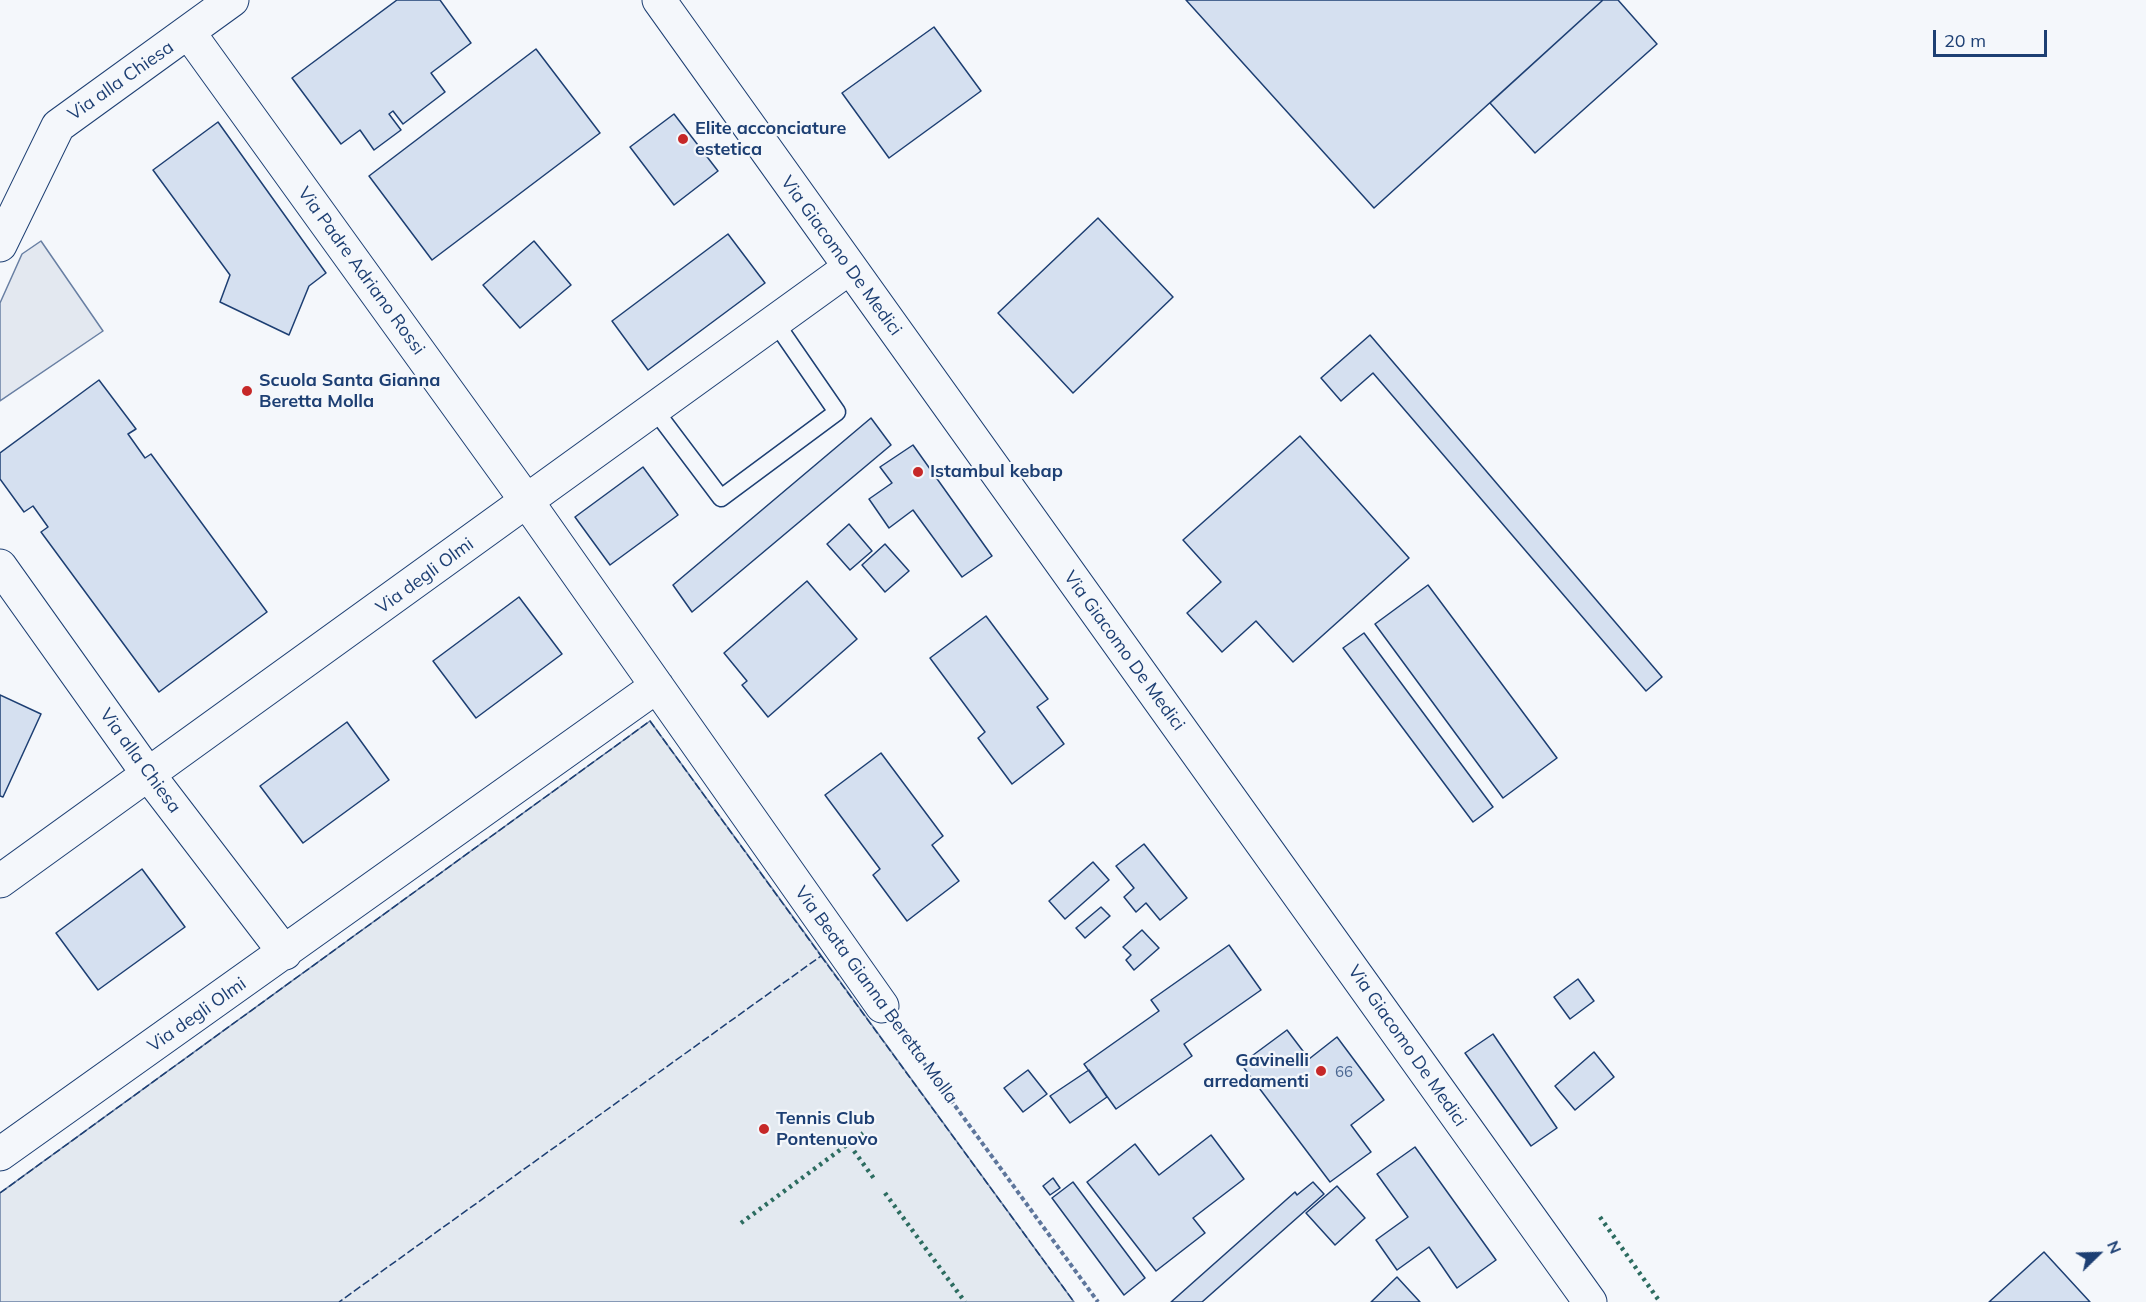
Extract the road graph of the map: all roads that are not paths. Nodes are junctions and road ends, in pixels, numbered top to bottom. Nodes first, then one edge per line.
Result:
1 (232, 0) edge
2 (659, 0) edge
3 (189, 33) junction
4 (0, 245) edge
5 (849, 268) junction
6 (775, 322) junction
7 (654, 410) junction
8 (528, 503) junction
9 (0, 566) edge
10 (657, 686) junction
11 (148, 774) junction
12 (0, 881) edge
13 (285, 953) junction
14 (882, 1006) road end
15 (0, 1154) edge
16 (1590, 1302) edge

1 - 3 street, Via alla Chiesa
2 - 5 street, Via Giacomo De Medici
3 - 4 street, Via alla Chiesa
3 - 8 street, Via Padre Adriano Rossi
5 - 6 street, Via degli Olmi
5 - 16 street, Via Giacomo De Medici
6 - 7 street, Via degli Olmi
6 - 7 lane
7 - 8 street, Via degli Olmi
8 - 10 street, Via Padre Adriano Rossi
8 - 11 street, Via degli Olmi
9 - 11 street, Via alla Chiesa
10 - 13 street, Via degli Olmi
10 - 14 street, Via Beata Gianna Beretta Molla
11 - 12 street, Via degli Olmi
11 - 13 street, Via alla Chiesa
13 - 15 street, Via degli Olmi

